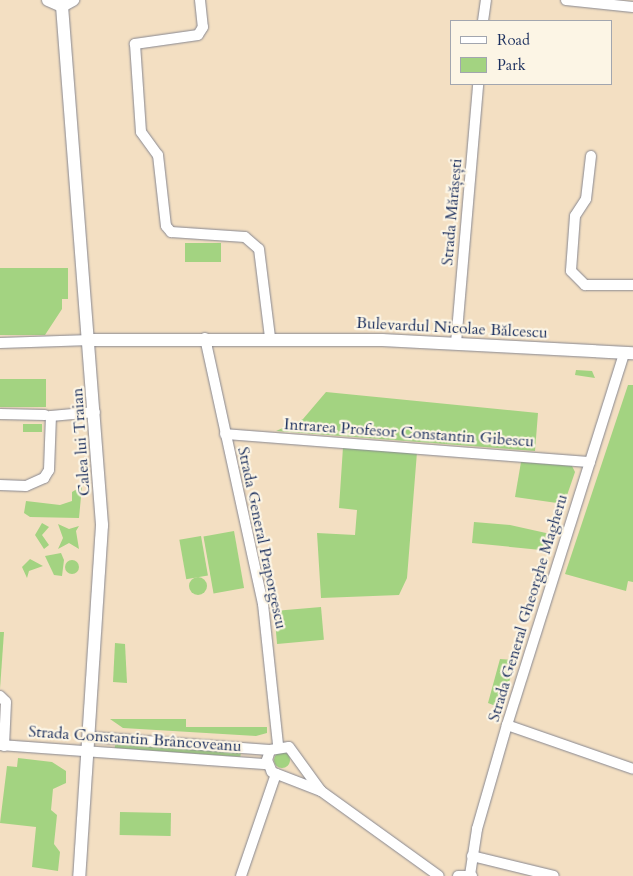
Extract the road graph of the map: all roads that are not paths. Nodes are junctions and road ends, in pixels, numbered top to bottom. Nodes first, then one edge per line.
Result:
1 (48, 0) edge
2 (200, 0) edge
3 (486, 0) edge
4 (566, 0) edge
5 (67, 3) edge
6 (633, 7) edge
7 (484, 20) edge
8 (478, 85) edge
9 (591, 156) dead end
10 (633, 286) edge
11 (205, 338) junction
12 (270, 338) junction
13 (91, 340) junction
14 (0, 343) edge
15 (456, 343) junction
16 (628, 353) edge
17 (95, 412) junction
18 (0, 414) edge
19 (45, 415) dead end
20 (225, 434) junction
21 (590, 462) junction
22 (0, 485) edge
23 (0, 696) edge
24 (507, 725) junction
25 (91, 737) junction
26 (2, 746) edge
27 (274, 748) junction
28 (90, 752) junction
29 (296, 754) junction
30 (267, 764) junction
31 (633, 769) edge
32 (281, 775) junction
33 (321, 791) junction
34 (472, 856) junction
35 (471, 875) edge
36 (79, 876) edge
37 (241, 876) edge
38 (439, 876) edge
39 (458, 876) edge
40 (554, 876) edge

1 - 5 main road, Calea lui Traian
2 - 12 street
3 - 7 street
4 - 6 street
5 - 13 main road, Calea lui Traian
8 - 15 street, Strada Mărășești
9 - 10 street
11 - 12 main road, Bulevardul Nicolae Bălcescu
11 - 13 main road, Bulevardul Nicolae Bălcescu
11 - 20 street, Strada General Praporgescu
12 - 15 main road, Bulevardul Nicolae Bălcescu
13 - 14 street
13 - 17 main road, Calea lui Traian
15 - 16 main road, Bulevardul Nicolae Bălcescu
16 - 21 street, Strada General Gheorghe Magheru
17 - 22 street
17 - 25 main road, Calea lui Traian
18 - 19 street
20 - 21 street, Intrarea Profesor Constantin Gibescu
20 - 27 street, Strada General Praporgescu
21 - 24 street, Strada General Gheorghe Magheru
23 - 26 street
24 - 31 street
24 - 34 street, Strada General Gheorghe Magheru
25 - 27 street, Strada Constantin Brâncoveanu
25 - 28 main road, Calea lui Traian
26 - 28 street, Strada Constantin Brâncoveanu
27 - 29 street
27 - 30 street
28 - 30 street, Strada Constantin Brâncoveanu
28 - 36 main road, Calea lui Traian
29 - 32 street
29 - 33 street
30 - 32 street
32 - 33 street
32 - 37 street
33 - 38 street
34 - 35 street, Strada General Gheorghe Magheru
34 - 40 street
35 - 39 street

